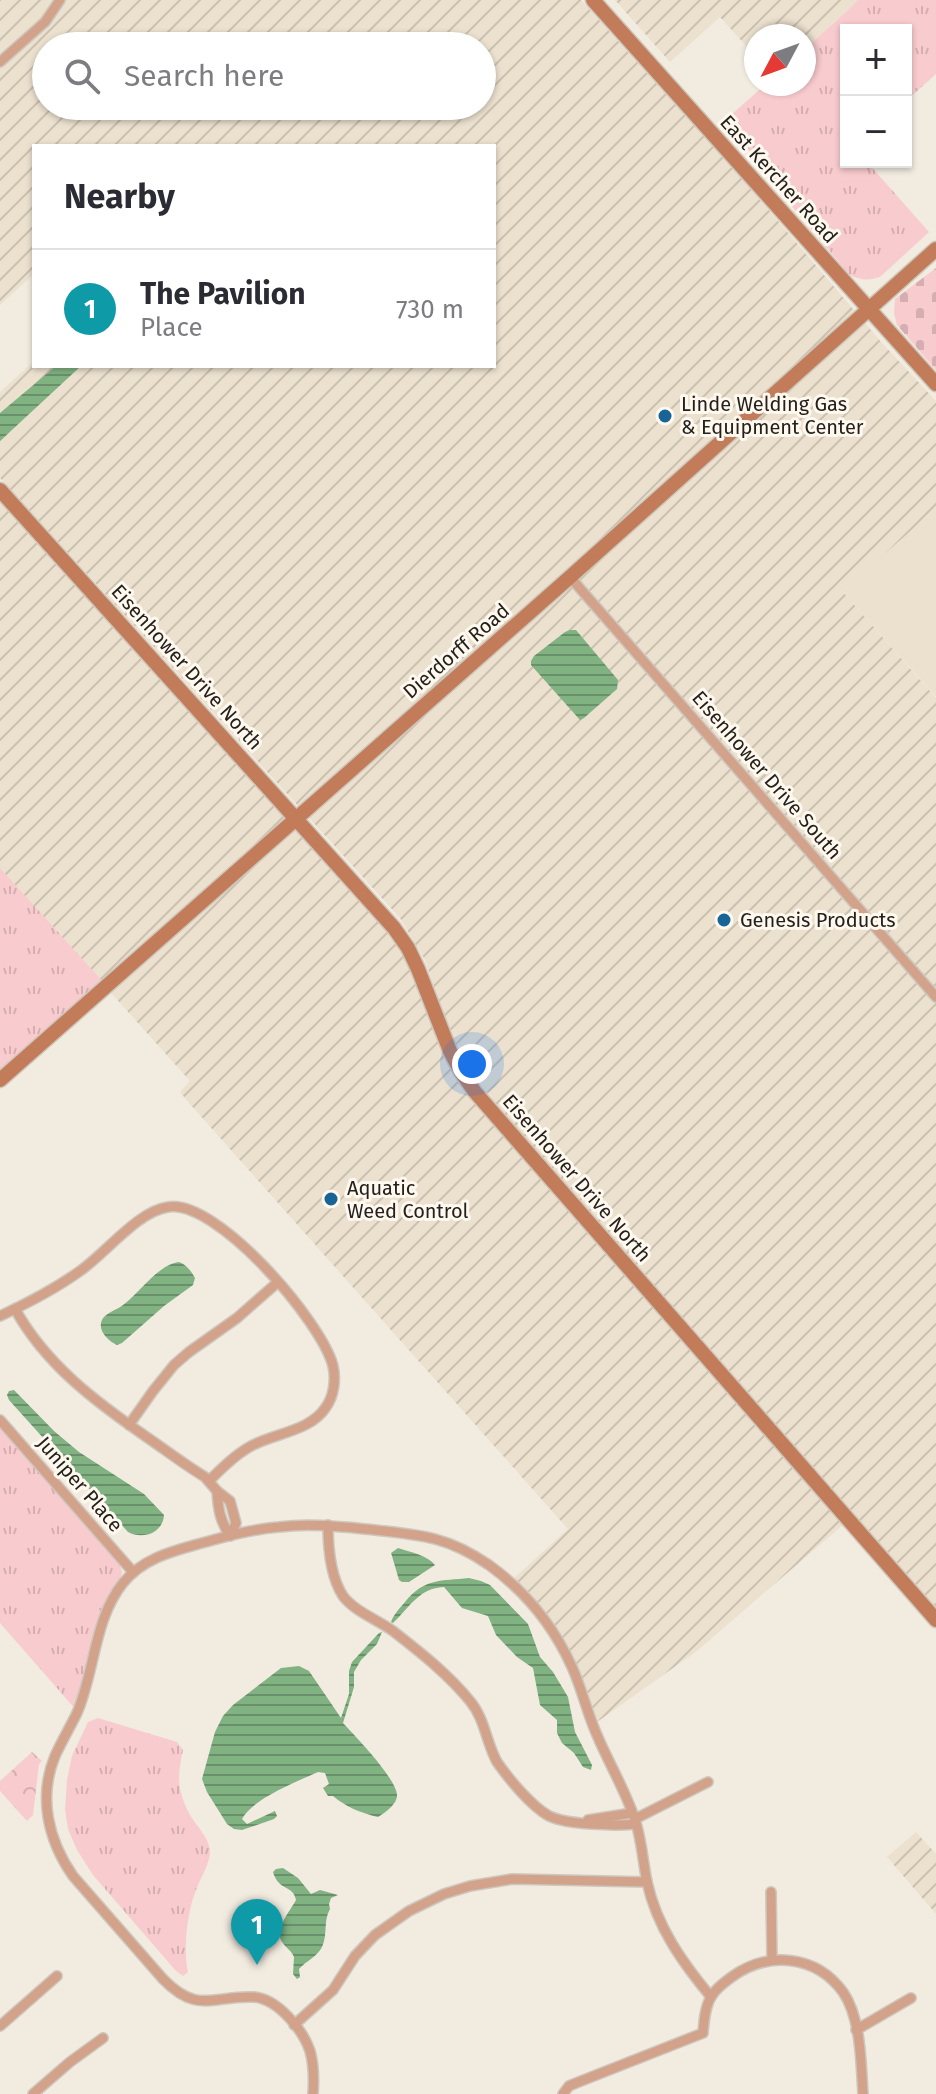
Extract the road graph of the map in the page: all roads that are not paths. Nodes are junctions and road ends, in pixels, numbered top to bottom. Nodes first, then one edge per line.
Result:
1 (60, 0) edge
2 (593, 0) edge
3 (34, 32) edge
4 (32, 34) edge
5 (0, 62) edge
6 (936, 249) edge
7 (869, 309) junction
8 (936, 384) edge
9 (0, 490) edge
10 (570, 577) junction
11 (297, 817) junction
12 (936, 997) edge
13 (0, 1080) edge
14 (278, 1282) junction
15 (15, 1309) junction
16 (0, 1316) edge
17 (0, 1420) edge
18 (129, 1425) junction
19 (209, 1481) junction
20 (331, 1525) junction
21 (230, 1536) junction
22 (133, 1572) junction
23 (936, 1620) edge
24 (708, 1782) dead end
25 (634, 1819) junction
26 (647, 1882) junction
27 (771, 1892) dead end
28 (772, 1959) junction
29 (57, 1976) dead end
30 (711, 1997) junction
31 (911, 1998) dead end
32 (294, 2025) junction
33 (0, 2026) edge
34 (856, 2030) junction
35 (103, 2038) dead end
36 (33, 2094) edge
37 (313, 2094) edge
38 (563, 2094) edge
39 (863, 2094) edge

1 - 3 street
2 - 7 street, East Kercher Road
4 - 5 street
6 - 7 street, Dierdorff Road
7 - 8 street, East Kercher Road
7 - 10 street, Dierdorff Road
9 - 11 street, Eisenhower Drive North
10 - 11 street, Dierdorff Road
10 - 12 street, Eisenhower Drive South
11 - 13 street, Dierdorff Road
11 - 23 street, Eisenhower Drive North
14 - 15 street
14 - 18 street
14 - 19 street
15 - 16 street
15 - 18 street
17 - 22 street, Juniper Place
18 - 19 street
19 - 21 street
20 - 21 street
20 - 25 street
20 - 25 street
21 - 22 street
22 - 32 street
24 - 25 street
25 - 26 street
26 - 30 street
26 - 32 street
27 - 28 street
28 - 30 street
28 - 34 street
29 - 33 street
30 - 38 street
31 - 34 street
32 - 37 street
34 - 39 street
35 - 36 street

